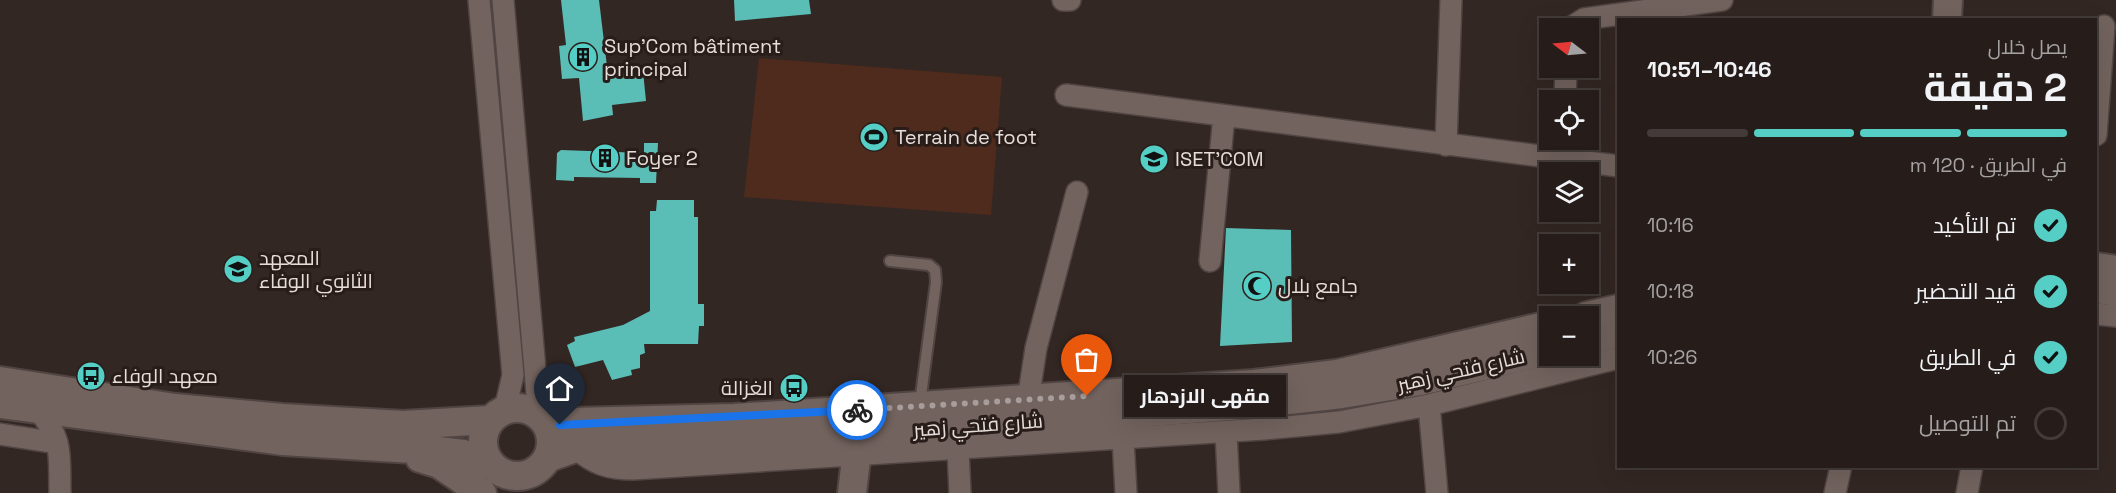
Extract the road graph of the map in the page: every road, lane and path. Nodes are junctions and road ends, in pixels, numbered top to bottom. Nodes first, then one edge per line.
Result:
1 (479, 0) edge
2 (503, 0) edge
3 (1063, 0) edge
4 (1070, 0) edge
5 (1451, 0) edge
6 (1722, 0) edge
7 (1948, 0) edge
8 (1591, 18) edge
9 (1947, 18) edge
10 (2104, 26) dead end
11 (1066, 95) dead end
12 (1224, 116) junction
13 (2097, 121) edge
14 (1446, 145) junction
15 (1539, 148) edge
16 (1568, 150) edge
17 (1617, 166) edge
18 (1077, 192) dead end
19 (890, 261) dead end
20 (1210, 261) dead end
21 (2097, 267) edge
22 (2116, 270) edge
23 (2097, 289) edge
24 (2116, 292) edge
25 (1617, 309) edge
26 (1599, 313) edge
27 (2097, 314) edge
28 (2116, 316) edge
29 (1539, 328) edge
30 (1617, 333) edge
31 (1599, 337) edge
32 (1539, 353) edge
33 (1617, 358) edge
34 (0, 381) edge
35 (1028, 400) junction
36 (0, 404) edge
37 (1429, 405) junction
38 (920, 406) junction
39 (38, 409) junction
40 (498, 415) junction
41 (544, 422) junction
42 (1226, 432) junction
43 (0, 434) edge
44 (1123, 439) junction
45 (57, 443) junction
46 (852, 445) junction
47 (958, 449) junction
48 (1841, 468) edge
49 (1972, 468) edge
50 (539, 474) edge
51 (496, 482) edge
52 (60, 493) edge
53 (837, 493) edge
54 (852, 493) edge
55 (960, 493) edge
56 (1126, 493) edge
57 (1229, 493) edge
58 (1437, 493) edge
59 (1835, 493) edge
60 (1967, 493) edge

1 - 40 street
2 - 41 street
3 - 4 street
5 - 14 street
6 - 8 street
7 - 9 street
10 - 13 street
11 - 12 street
12 - 14 street
12 - 20 street
14 - 15 street
16 - 17 street
18 - 35 street
19 - 38 lane
21 - 22 street
23 - 24 street
25 - 26 street
27 - 28 street
29 - 35 street, شارع فتحي زهير
30 - 31 street
32 - 46 street, شارع فتحي زهير
33 - 37 street
34 - 40 street
35 - 38 street, شارع فتحي زهير
36 - 39 street
37 - 42 street
37 - 58 street
38 - 41 street, شارع فتحي زهير
39 - 45 street
39 - 51 street
40 - 41 street
40 - 51 street
41 - 50 street
42 - 44 street
42 - 57 street
43 - 45 street
44 - 47 street
44 - 56 street
45 - 52 street
46 - 47 street
46 - 50 street, شارع فتحي زهير
46 - 53 street
46 - 54 street
47 - 55 street
48 - 59 street
49 - 60 street
50 - 51 street

